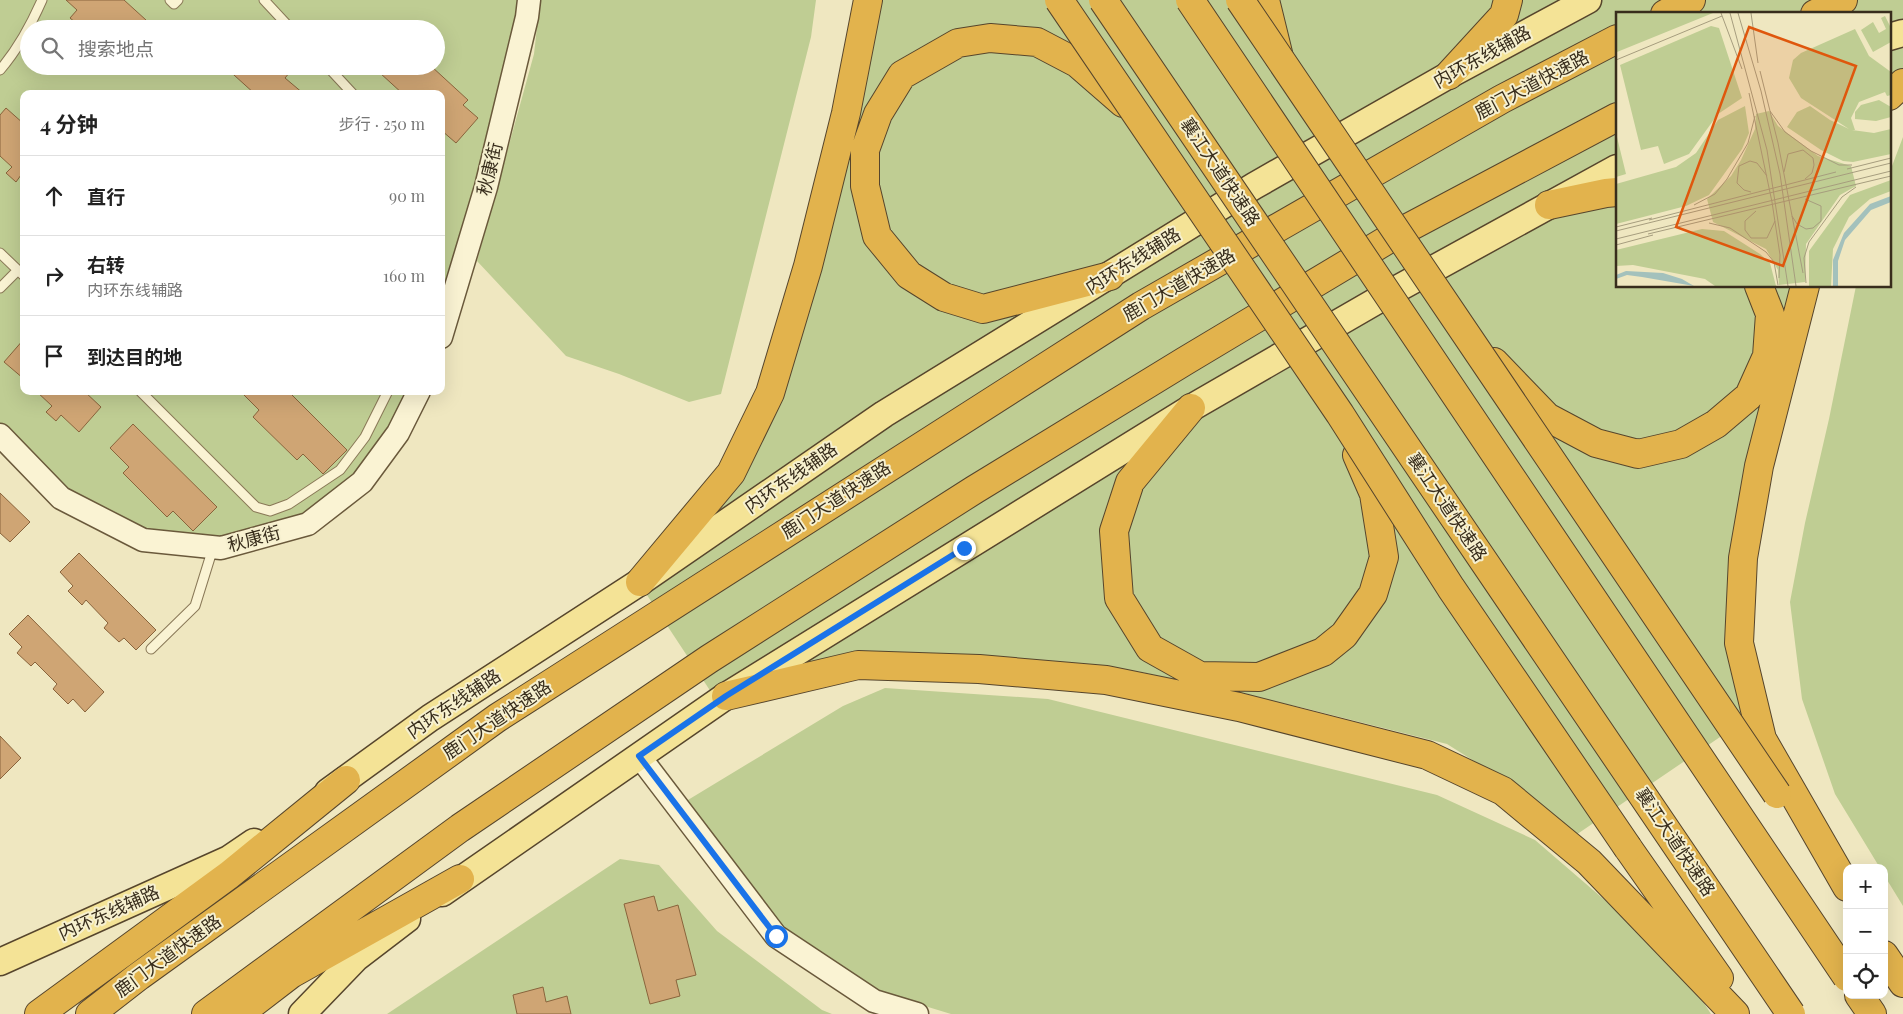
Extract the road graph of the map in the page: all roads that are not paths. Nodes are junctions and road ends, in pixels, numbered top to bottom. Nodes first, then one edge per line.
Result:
1 (42, 0) edge
2 (170, 0) edge
3 (178, 0) edge
4 (264, 0) edge
5 (529, 0) edge
6 (868, 0) edge
7 (1058, 0) edge
8 (1103, 0) edge
9 (1190, 0) edge
10 (1240, 0) edge
11 (1265, 0) edge
12 (1508, 0) edge
13 (1588, 0) edge
14 (1691, 0) edge
15 (1843, 0) edge
16 (1669, 12) edge
17 (1819, 12) edge
18 (34, 20) edge
19 (283, 20) edge
20 (1903, 33) edge
21 (1890, 37) edge
22 (1616, 40) edge
23 (20, 43) edge
24 (1280, 58) junction
25 (0, 70) edge
26 (335, 75) edge
27 (1449, 75) junction
28 (1903, 83) edge
29 (349, 90) edge
30 (1890, 95) edge
31 (1134, 112) junction
32 (1616, 119) edge
33 (1616, 169) edge
34 (1616, 192) edge
35 (1549, 205) junction
36 (0, 253) edge
37 (20, 272) edge
38 (20, 274) edge
39 (1110, 276) junction
40 (0, 288) edge
41 (1760, 288) edge
42 (1804, 288) edge
43 (445, 324) edge
44 (1462, 330) junction
45 (144, 395) edge
46 (386, 395) edge
47 (417, 395) edge
48 (1191, 408) junction
49 (1340, 414) junction
50 (0, 436) edge
51 (213, 548) junction
52 (640, 582) junction
53 (151, 649) dead end
54 (726, 696) junction
55 (639, 756) junction
56 (346, 780) junction
57 (460, 879) junction
58 (1843, 879) edge
59 (1843, 893) edge
60 (0, 962) edge
61 (1843, 971) edge
62 (39, 1014) edge
63 (90, 1014) edge
64 (206, 1014) edge
65 (239, 1014) edge
66 (302, 1014) edge
67 (918, 1014) edge
68 (1735, 1014) edge
69 (1744, 1014) edge
70 (1791, 1014) edge

1 - 18 lane
2 - 3 lane
4 - 19 lane
5 - 43 street, 秋康街
6 - 52 highway
7 - 31 highway, bridge
8 - 70 highway, 襄江大道快速路, bridge
9 - 61 highway, bridge
10 - 24 highway, bridge
11 - 24 highway
12 - 27 highway
13 - 27 main road, 内环东线辅路
14 - 16 highway
15 - 17 highway
20 - 21 main road
22 - 63 highway, 鹿门大道快速路
23 - 25 lane
24 - 44 highway, bridge
26 - 29 lane
27 - 39 main road, 内环东线辅路
28 - 30 highway
31 - 39 highway
31 - 49 highway, bridge
32 - 64 highway
33 - 35 main road
34 - 35 highway
35 - 48 main road
36 - 37 lane
38 - 40 lane
39 - 52 main road, 内环东线辅路
41 - 44 highway, bridge
42 - 58 highway
44 - 59 highway, bridge
45 - 46 lane
47 - 51 street, 秋康街
48 - 49 highway, bridge
48 - 54 main road
49 - 69 highway, bridge
50 - 51 street, 秋康街
51 - 53 lane
52 - 56 main road, 内环东线辅路
54 - 55 main road
54 - 68 highway
55 - 57 main road
55 - 67 street
56 - 60 main road, 内环东线辅路
56 - 62 highway
57 - 65 highway
57 - 66 main road

